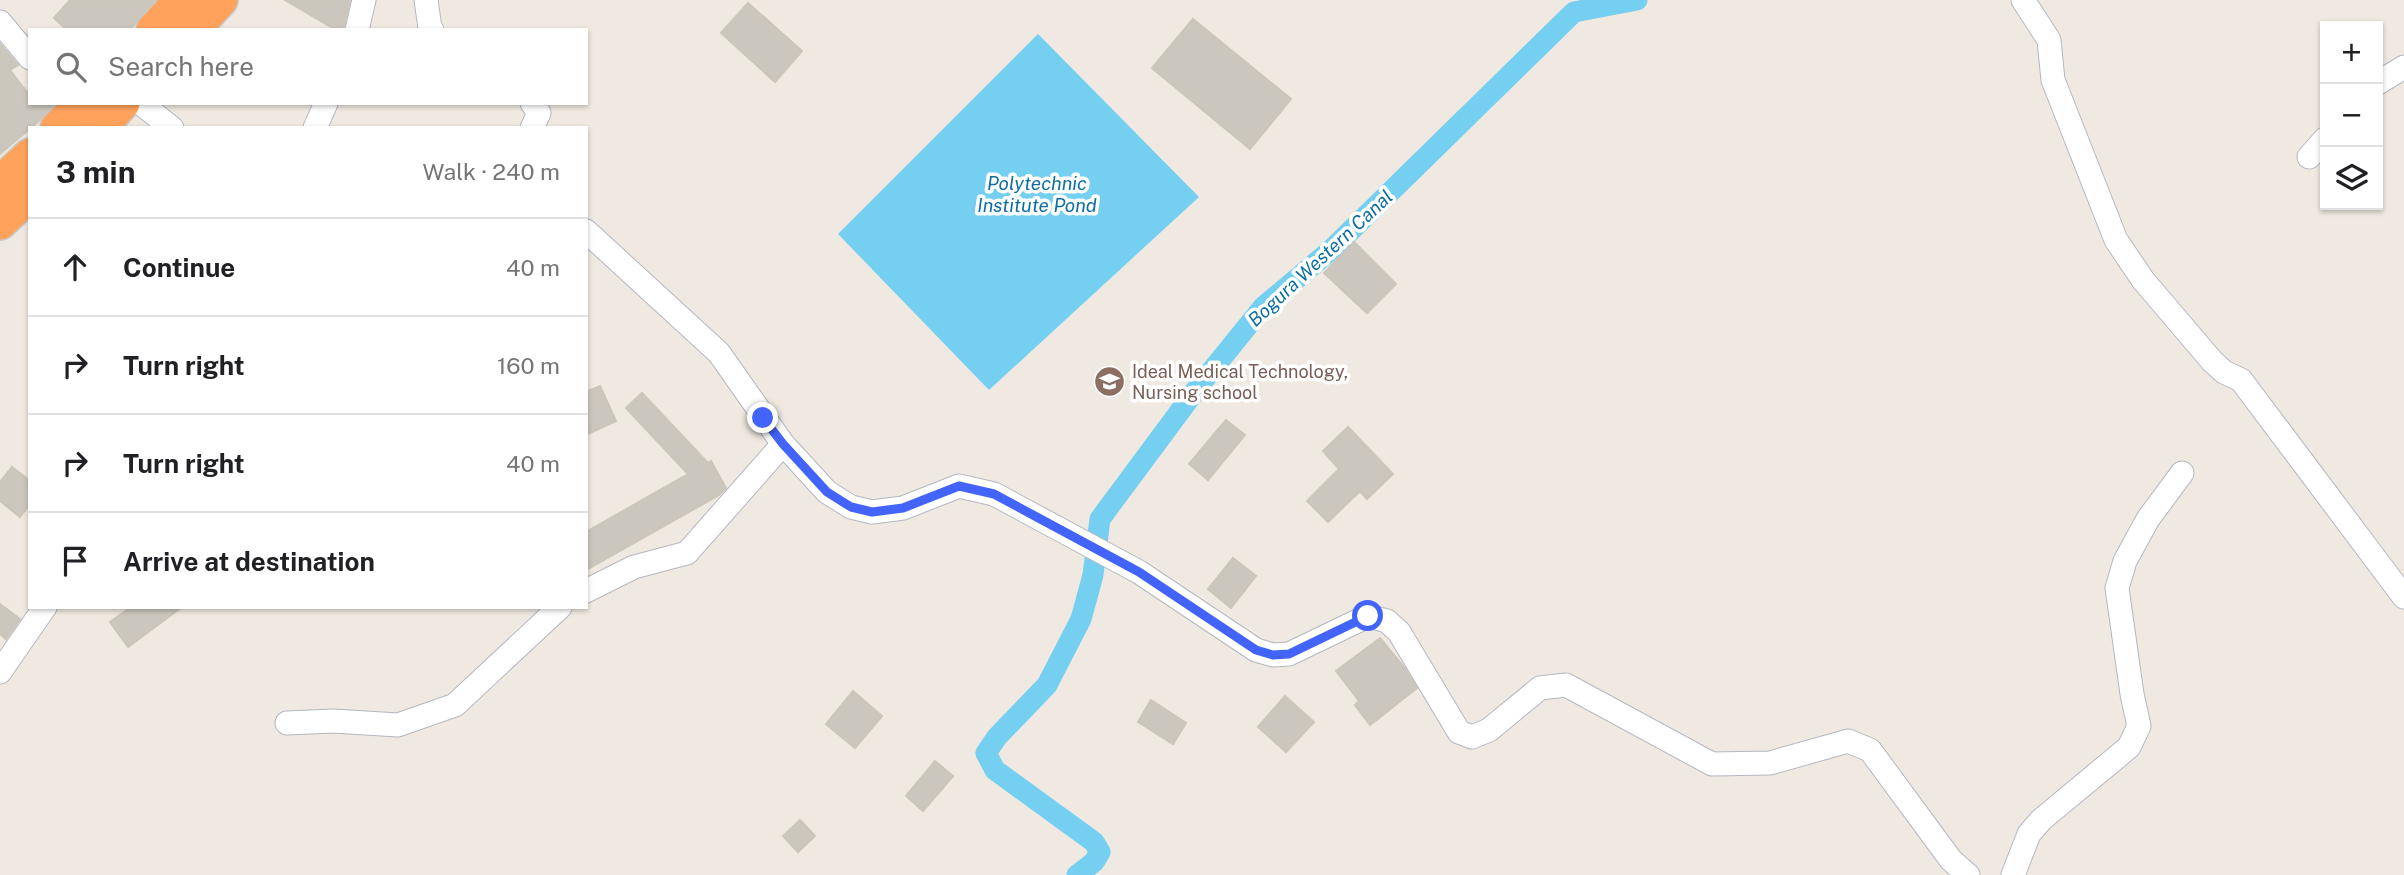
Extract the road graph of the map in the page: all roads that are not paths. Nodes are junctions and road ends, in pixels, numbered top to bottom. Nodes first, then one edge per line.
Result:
1 (181, 0) edge
2 (221, 0) edge
3 (365, 0) edge
4 (426, 0) edge
5 (2023, 0) edge
6 (0, 22) edge
7 (155, 28) edge
8 (195, 28) edge
9 (358, 28) edge
10 (430, 28) edge
11 (28, 56) edge
12 (2404, 67) edge
13 (2383, 80) edge
14 (115, 105) edge
15 (143, 105) edge
16 (325, 105) edge
17 (533, 105) edge
18 (76, 115) edge
19 (169, 126) edge
20 (316, 126) edge
21 (533, 126) edge
22 (2320, 145) edge
23 (28, 157) edge
24 (2309, 157) dead end
25 (0, 183) edge
26 (28, 197) edge
27 (0, 223) edge
28 (588, 233) edge
29 (783, 444) junction
30 (2182, 473) dead end
31 (588, 590) edge
32 (2404, 597) edge
33 (44, 609) edge
34 (558, 609) edge
35 (0, 672) edge
36 (287, 723) dead end
37 (1968, 875) edge
38 (2013, 875) edge

1 - 7 highway
2 - 8 highway
3 - 9 street
4 - 10 street
5 - 32 street
6 - 11 street
12 - 13 street
14 - 18 highway
15 - 19 street
16 - 20 street
17 - 21 street
22 - 24 street
23 - 25 highway
26 - 27 highway
28 - 29 street
29 - 31 street
29 - 37 street
30 - 38 street
33 - 35 street
34 - 36 street

